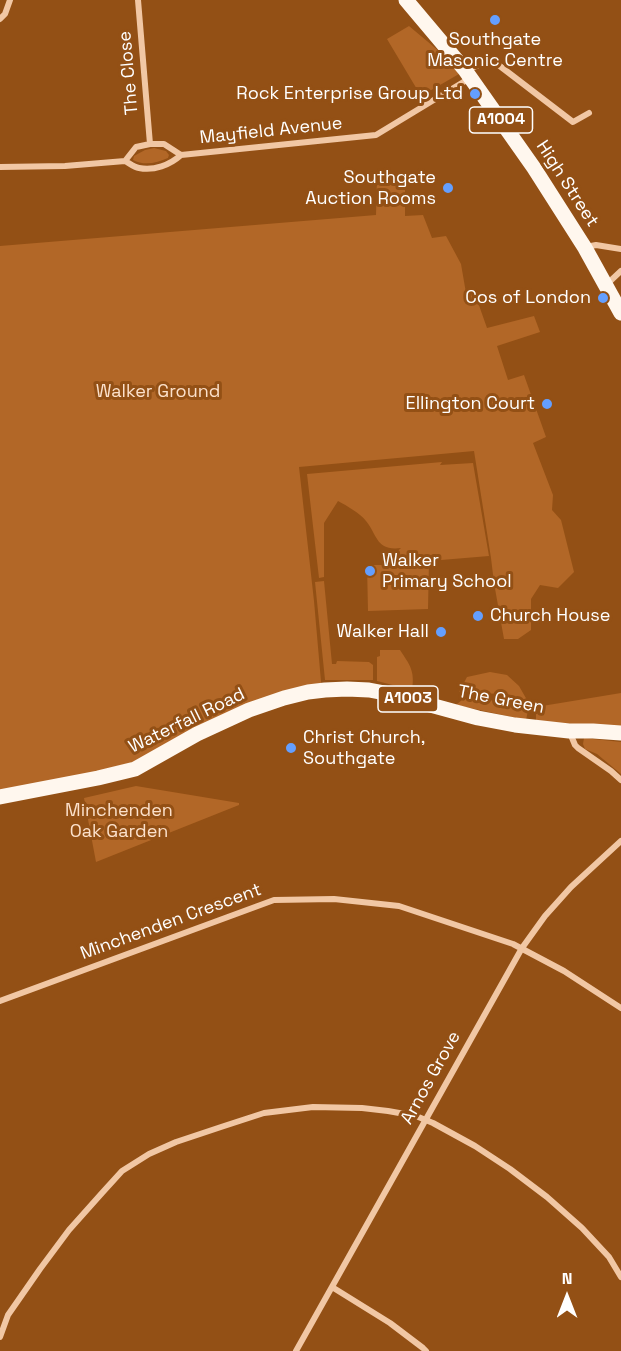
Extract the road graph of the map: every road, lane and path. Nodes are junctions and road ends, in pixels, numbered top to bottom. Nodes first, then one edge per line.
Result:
1 (10, 0) edge
2 (138, 0) edge
3 (406, 0) edge
4 (0, 19) edge
5 (468, 74) junction
6 (589, 113) dead end
7 (150, 144) junction
8 (181, 155) junction
9 (125, 161) junction
10 (0, 168) edge
11 (585, 248) junction
12 (621, 249) edge
13 (621, 271) edge
14 (606, 285) junction
15 (621, 313) edge
16 (284, 698) joint
17 (569, 731) junction
18 (621, 734) edge
19 (621, 780) edge
20 (0, 797) edge
21 (621, 841) edge
22 (522, 948) junction
23 (0, 1001) edge
24 (621, 1008) edge
25 (425, 1119) junction
26 (621, 1278) edge
27 (332, 1287) junction
28 (0, 1310) edge
29 (8, 1315) junction
30 (0, 1337) edge
31 (296, 1351) edge
32 (426, 1351) edge

1 - 4 street
2 - 7 street, The Close
3 - 5 main road, High Street / A1004
5 - 6 street
5 - 8 street, Mayfield Avenue
5 - 11 main road, High Street / A1004
7 - 8 street, Mayfield Avenue
7 - 9 street
8 - 9 street
9 - 10 street
11 - 12 street
11 - 14 main road, A1004
13 - 14 street
14 - 15 main road, A1004
16 - 17 main road, The Green / A1003
16 - 20 main road, Waterfall Road / A1003
17 - 18 main road, The Green / A1003
17 - 19 street
21 - 22 street, Arnos Grove
22 - 23 street, Minchenden Crescent
22 - 24 street, Minchenden Crescent
22 - 25 street, Arnos Grove
25 - 26 street
25 - 27 street, Arnos Grove
25 - 29 street
27 - 31 street, Arnos Grove
27 - 32 street
28 - 29 street
29 - 30 street

